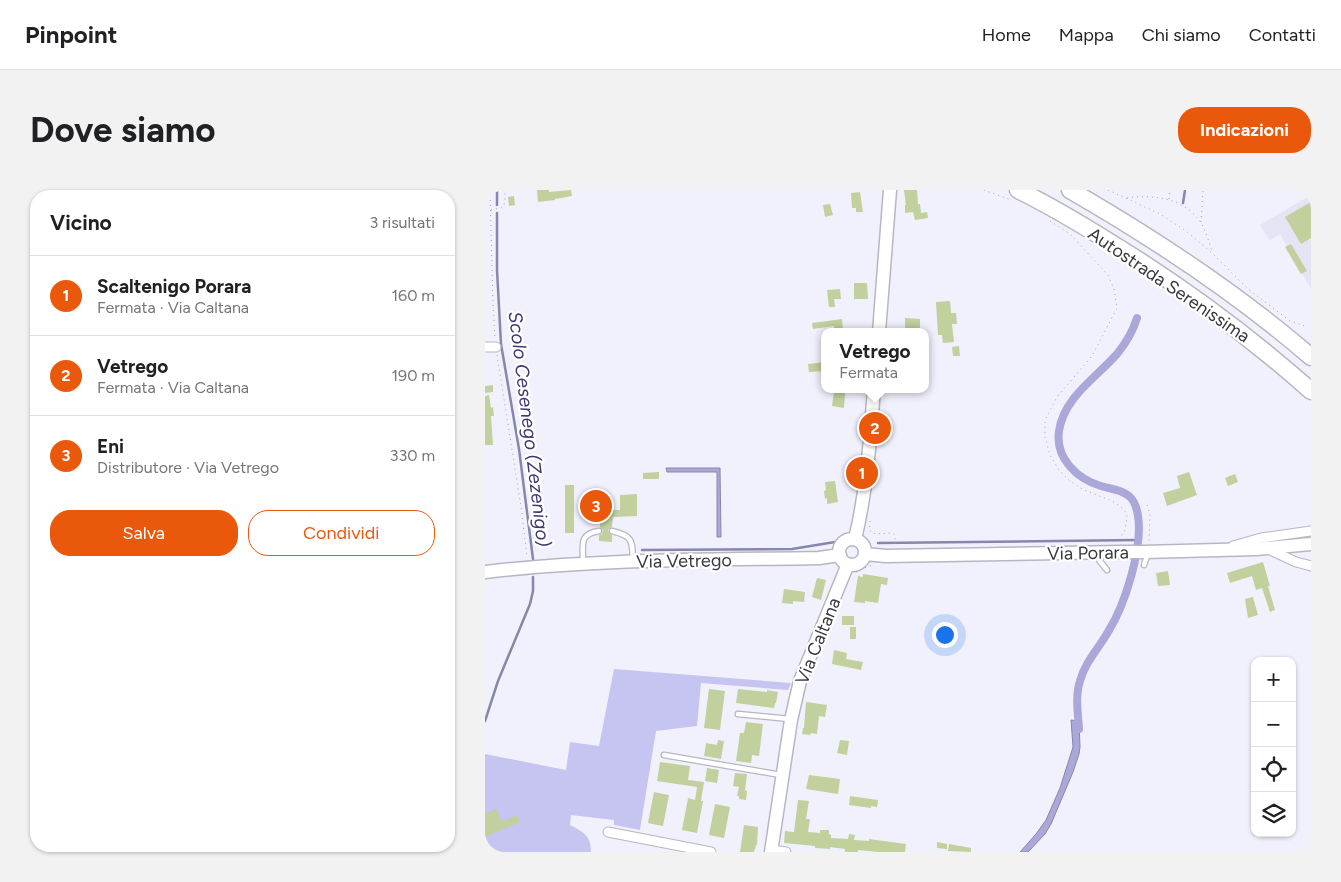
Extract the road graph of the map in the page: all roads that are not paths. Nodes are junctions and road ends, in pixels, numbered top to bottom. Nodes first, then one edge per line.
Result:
1 (890, 190) edge
2 (1071, 190) edge
3 (1017, 196) edge
4 (879, 328) edge
5 (496, 347) road end
6 (485, 348) edge
7 (1311, 357) edge
8 (1311, 391) edge
9 (874, 393) edge
10 (599, 531) dead end
11 (612, 531) dead end
12 (1311, 531) edge
13 (855, 539) junction
14 (1311, 544) edge
15 (1266, 548) junction
16 (1212, 550) junction
17 (1099, 552) junction
18 (865, 554) junction
19 (844, 559) junction
20 (633, 562) junction
21 (583, 564) junction
22 (1311, 566) edge
23 (1107, 570) dead end
24 (485, 572) edge
25 (738, 714) dead end
26 (791, 720) junction
27 (664, 754) dead end
28 (783, 775) junction
29 (608, 832) dead end
30 (772, 851) edge
31 (711, 852) edge
32 (786, 852) edge

1 - 4 main road
2 - 7 highway, Autostrada Serenissima
3 - 8 highway, Autostrada Serenissima
5 - 6 street
9 - 13 main road
10 - 21 lane
11 - 20 lane
12 - 16 street
13 - 18 main road
13 - 19 main road, Via Caltana
14 - 15 main road, Via Porara
15 - 16 main road, Via Porara
15 - 22 street
16 - 17 main road, Via Porara
17 - 18 main road, Via Porara
17 - 23 lane
18 - 19 main road
19 - 20 main road, Via Vetrego
19 - 26 main road, Via Caltana
20 - 21 main road, Via Vetrego
21 - 24 main road, Via Vetrego
25 - 26 lane
26 - 28 main road, Via Caltana
27 - 28 lane
28 - 30 main road, Via Caltana
29 - 31 street
30 - 32 street

